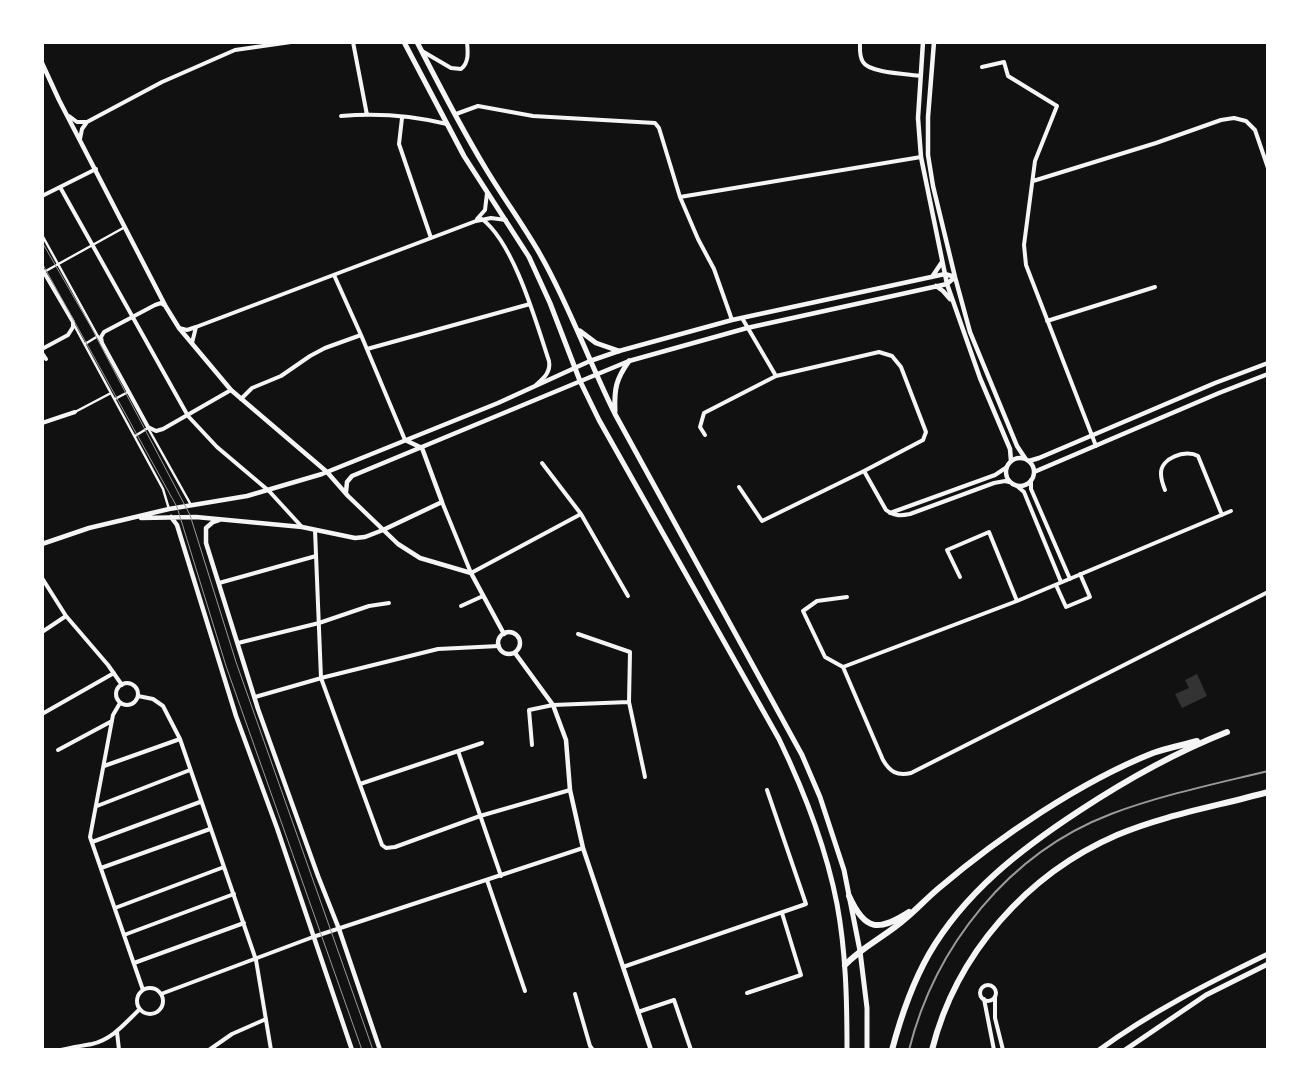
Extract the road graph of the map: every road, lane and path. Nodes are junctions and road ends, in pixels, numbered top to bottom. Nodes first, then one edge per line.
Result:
1 (291, 42) edge
2 (353, 42) edge
3 (404, 42) edge
4 (417, 42) edge
5 (860, 42) edge
6 (923, 42) edge
7 (934, 42) edge
8 (468, 44) edge
9 (420, 49) junction
10 (42, 63) edge
11 (982, 67) dead end
12 (920, 76) junction
13 (456, 114) junction
14 (367, 115) junction
15 (69, 116) junction
16 (340, 116) dead end
17 (402, 118) junction
18 (86, 122) junction
19 (447, 124) junction
20 (80, 140) junction
21 (921, 157) junction
22 (1268, 168) edge
23 (96, 169) junction
24 (1033, 181) junction
25 (60, 187) junction
26 (487, 192) junction
27 (42, 196) edge
28 (680, 196) junction
29 (482, 219) junction
30 (506, 220) junction
31 (476, 221) junction
32 (125, 227) junction
33 (42, 236) edge
34 (431, 238) junction
35 (93, 245) junction
36 (942, 262) junction
37 (58, 264) junction
38 (43, 272) edge
39 (945, 274) junction
40 (334, 275) junction
41 (932, 277) junction
42 (954, 277) junction
43 (947, 284) junction
44 (936, 286) junction
45 (1154, 287) dead end
46 (953, 302) junction
47 (530, 304) junction
48 (166, 307) junction
49 (133, 317) junction
50 (742, 318) junction
51 (732, 320) junction
52 (1047, 321) junction
53 (72, 322) junction
54 (179, 328) junction
55 (196, 328) junction
56 (576, 328) junction
57 (747, 328) junction
58 (361, 334) junction
59 (98, 336) junction
60 (102, 343) junction
61 (192, 343) junction
62 (85, 344) junction
63 (42, 349) edge
64 (367, 349) junction
65 (619, 351) junction
66 (42, 353) edge
67 (46, 359) dead end
68 (590, 361) junction
69 (629, 361) junction
70 (1268, 363) edge
71 (575, 368) junction
72 (595, 374) junction
73 (1268, 374) edge
74 (776, 376) junction
75 (580, 380) junction
76 (536, 385) junction
77 (231, 390) junction
78 (128, 392) junction
79 (112, 393) junction
80 (115, 399) junction
81 (241, 399) junction
82 (75, 412) joint
83 (615, 414) junction
84 (188, 416) junction
85 (42, 424) edge
86 (147, 426) junction
87 (705, 435) dead end
88 (1092, 435) junction
89 (134, 436) junction
90 (405, 440) junction
91 (1096, 446) junction
92 (422, 448) junction
93 (1027, 460) junction
94 (1011, 461) junction
95 (542, 463) dead end
96 (1006, 467) junction
97 (864, 471) junction
98 (327, 472) junction
99 (1034, 472) junction
100 (1032, 480) junction
101 (1009, 482) junction
102 (1017, 486) junction
103 (739, 487) dead end
104 (1165, 490) dead end
105 (269, 491) junction
106 (348, 496) junction
107 (442, 502) junction
108 (191, 505) junction
109 (169, 509) junction
110 (1231, 511) dead end
111 (890, 513) junction
112 (581, 514) junction
113 (1222, 515) junction
114 (171, 517) junction
115 (129, 519) junction
116 (219, 520) junction
117 (302, 527) junction
118 (315, 530) junction
119 (383, 530) junction
120 (42, 544) edge
121 (316, 556) junction
122 (471, 573) junction
123 (1080, 574) junction
124 (960, 577) dead end
125 (42, 578) edge
126 (1070, 579) junction
127 (1062, 582) junction
128 (219, 583) junction
129 (1056, 585) junction
130 (1268, 592) edge
131 (482, 596) junction
132 (628, 596) dead end
133 (847, 597) dead end
134 (1017, 601) junction
135 (389, 603) dead end
136 (461, 606) dead end
137 (66, 616) junction
138 (319, 623) junction
139 (42, 632) edge
140 (504, 634) junction
141 (578, 634) dead end
142 (238, 643) junction
143 (499, 646) junction
144 (515, 653) junction
145 (843, 667) junction
146 (114, 673) junction
147 (321, 678) junction
148 (122, 685) junction
149 (138, 696) junction
150 (255, 697) junction
151 (629, 702) junction
152 (120, 703) junction
153 (553, 705) junction
154 (42, 714) edge
155 (112, 721) junction
156 (180, 740) junction
157 (482, 743) dead end
158 (532, 745) dead end
159 (58, 750) dead end
160 (458, 751) junction
161 (104, 766) junction
162 (190, 770) junction
163 (645, 776) dead end
164 (360, 784) junction
165 (570, 790) junction
166 (767, 790) dead end
167 (1268, 792) edge
168 (200, 802) junction
169 (97, 806) junction
170 (480, 816) junction
171 (210, 829) junction
172 (92, 842) junction
173 (583, 848) junction
174 (224, 867) junction
175 (101, 868) junction
176 (501, 876) junction
177 (487, 880) junction
178 (234, 894) junction
179 (849, 896) junction
180 (920, 904) junction
181 (115, 908) junction
182 (782, 913) junction
183 (244, 923) junction
184 (339, 929) junction
185 (124, 935) junction
186 (313, 937) junction
187 (860, 951) junction
188 (1268, 954) edge
189 (256, 960) junction
190 (134, 963) junction
191 (1268, 964) edge
192 (846, 965) junction
193 (623, 967) junction
194 (143, 990) junction
195 (525, 991) dead end
196 (747, 993) dead end
197 (161, 994) junction
198 (575, 994) dead end
199 (995, 997) junction
200 (984, 1000) junction
201 (140, 1009) junction
202 (638, 1012) junction
203 (266, 1020) junction
204 (117, 1032) junction
205 (61, 1050) edge
206 (120, 1050) edge
207 (209, 1050) edge
208 (271, 1050) edge
209 (352, 1050) edge
210 (380, 1050) edge
211 (593, 1050) edge
212 (651, 1050) edge
213 (691, 1050) edge
214 (847, 1050) edge
215 (867, 1050) edge
216 (892, 1050) edge
217 (932, 1050) edge
218 (994, 1050) edge
219 (1003, 1050) edge
220 (1099, 1050) edge
221 (1125, 1050) edge

1 - 18 street
2 - 14 street
3 - 19 main road
4 - 9 main road
5 - 12 street
6 - 12 street
7 - 42 street
8 - 9 street
9 - 13 main road
10 - 15 street
11 - 24 street
12 - 21 street
13 - 28 street
13 - 56 main road
14 - 16 street
14 - 17 street
15 - 18 street
15 - 20 street
17 - 19 street
17 - 34 street
18 - 20 street
19 - 26 main road
20 - 23 street
21 - 28 street
21 - 36 street
22 - 24 street
23 - 25 street
23 - 32 street
24 - 52 street
25 - 27 street
25 - 35 street
26 - 30 main road
26 - 31 street
28 - 51 street
29 - 30 street
29 - 31 street
29 - 47 street
30 - 71 main road
31 - 34 street
32 - 35 street
32 - 48 street
33 - 37 street
34 - 40 street
35 - 37 street
35 - 49 street
36 - 39 street
36 - 41 street
37 - 38 street
37 - 59 street
38 - 53 street
39 - 41 street
39 - 42 street
39 - 43 street
40 - 55 street
40 - 58 street
41 - 50 street
42 - 43 street
42 - 93 street
43 - 44 street
43 - 46 street
44 - 46 street
44 - 57 street
45 - 52 street
46 - 94 street
47 - 64 street
47 - 76 street
48 - 49 street
48 - 54 street
49 - 60 street
49 - 84 street
50 - 51 street
50 - 57 street
51 - 65 street
52 - 88 street
53 - 62 street
53 - 63 street
54 - 55 street
54 - 61 street
55 - 61 street
56 - 65 main road
56 - 68 main road
57 - 69 street
57 - 74 street
58 - 64 street
58 - 81 street
59 - 60 street
59 - 62 street
60 - 78 street
61 - 77 street
62 - 79 street
64 - 90 street
65 - 68 street
66 - 67 street
68 - 71 street
68 - 72 main road
69 - 72 street
69 - 83 main road
70 - 88 street
71 - 75 main road
71 - 76 street
72 - 75 street
72 - 83 main road
73 - 91 street
74 - 87 street
74 - 97 street
75 - 92 street
75 - 192 main road
76 - 90 street
77 - 81 street
77 - 84 street
78 - 80 street
78 - 86 street
79 - 80 street
79 - 82 street
80 - 89 street
81 - 98 street
82 - 85 street
83 - 179 main road
84 - 86 street
84 - 105 street
86 - 89 street
86 - 108 street
88 - 91 street
88 - 93 street
89 - 109 street
90 - 92 street
90 - 98 street
91 - 99 street
92 - 106 street
92 - 107 street
93 - 94 street
93 - 99 street
94 - 96 street
95 - 112 street
96 - 101 street
96 - 111 street
97 - 103 street
97 - 111 street
98 - 105 street
98 - 106 street
99 - 100 street
100 - 102 street
100 - 126 street
101 - 102 street
101 - 111 street
102 - 127 street
104 - 113 street
105 - 108 street
105 - 117 street
106 - 119 street
107 - 119 street
107 - 122 street
108 - 109 street
109 - 115 street
110 - 113 street
112 - 122 street
112 - 132 street
113 - 123 street
114 - 115 street
114 - 116 street
114 - 186 street
115 - 120 street
116 - 117 street
116 - 128 street
117 - 118 street
118 - 119 street
118 - 121 street
119 - 122 street
121 - 128 street
121 - 138 street
122 - 131 street
123 - 126 street
123 - 129 street
124 - 134 street
125 - 137 street
126 - 127 street
127 - 129 street
128 - 142 street
129 - 134 street
130 - 145 street
131 - 136 street
131 - 140 street
133 - 145 street
134 - 145 street
135 - 138 street
137 - 139 street
137 - 146 street
138 - 142 street
138 - 147 street
140 - 143 street
140 - 144 street
141 - 151 street
142 - 150 street
143 - 144 street
143 - 147 street
144 - 153 street
146 - 148 street
146 - 154 street
147 - 150 street
147 - 164 street
148 - 149 street
148 - 152 street
149 - 152 street
149 - 156 street
150 - 184 street
151 - 153 street
151 - 163 street
152 - 155 street
153 - 158 street
153 - 165 street
155 - 159 street
155 - 161 street
156 - 161 street
156 - 162 street
157 - 160 street
160 - 164 street
160 - 170 street
161 - 169 street
162 - 168 street
162 - 169 street
164 - 170 street
165 - 170 street
165 - 173 street
166 - 182 street
167 - 217 highway
168 - 171 street
168 - 172 street
169 - 172 street
170 - 176 street
171 - 174 street
171 - 175 street
172 - 175 street
173 - 176 street
173 - 193 street
174 - 178 street
174 - 181 street
175 - 181 street
176 - 177 street
177 - 184 street
177 - 195 street
178 - 183 street
178 - 185 street
179 - 180 highway
179 - 187 main road
180 - 187 highway
180 - 216 highway
181 - 185 street
182 - 193 street
182 - 196 street
183 - 189 street
183 - 190 street
184 - 186 street
184 - 210 street
185 - 190 street
186 - 189 street
186 - 209 street
187 - 192 highway
187 - 215 main road
188 - 220 main road
189 - 197 street
189 - 203 street
190 - 194 street
191 - 221 main road
192 - 214 main road
193 - 202 street
194 - 197 street
194 - 201 street
197 - 201 street
198 - 211 street
199 - 200 street
199 - 200 street
199 - 219 street
200 - 218 street
201 - 204 street
202 - 212 street
202 - 213 street
203 - 207 street
203 - 208 street
204 - 205 street
204 - 206 street

